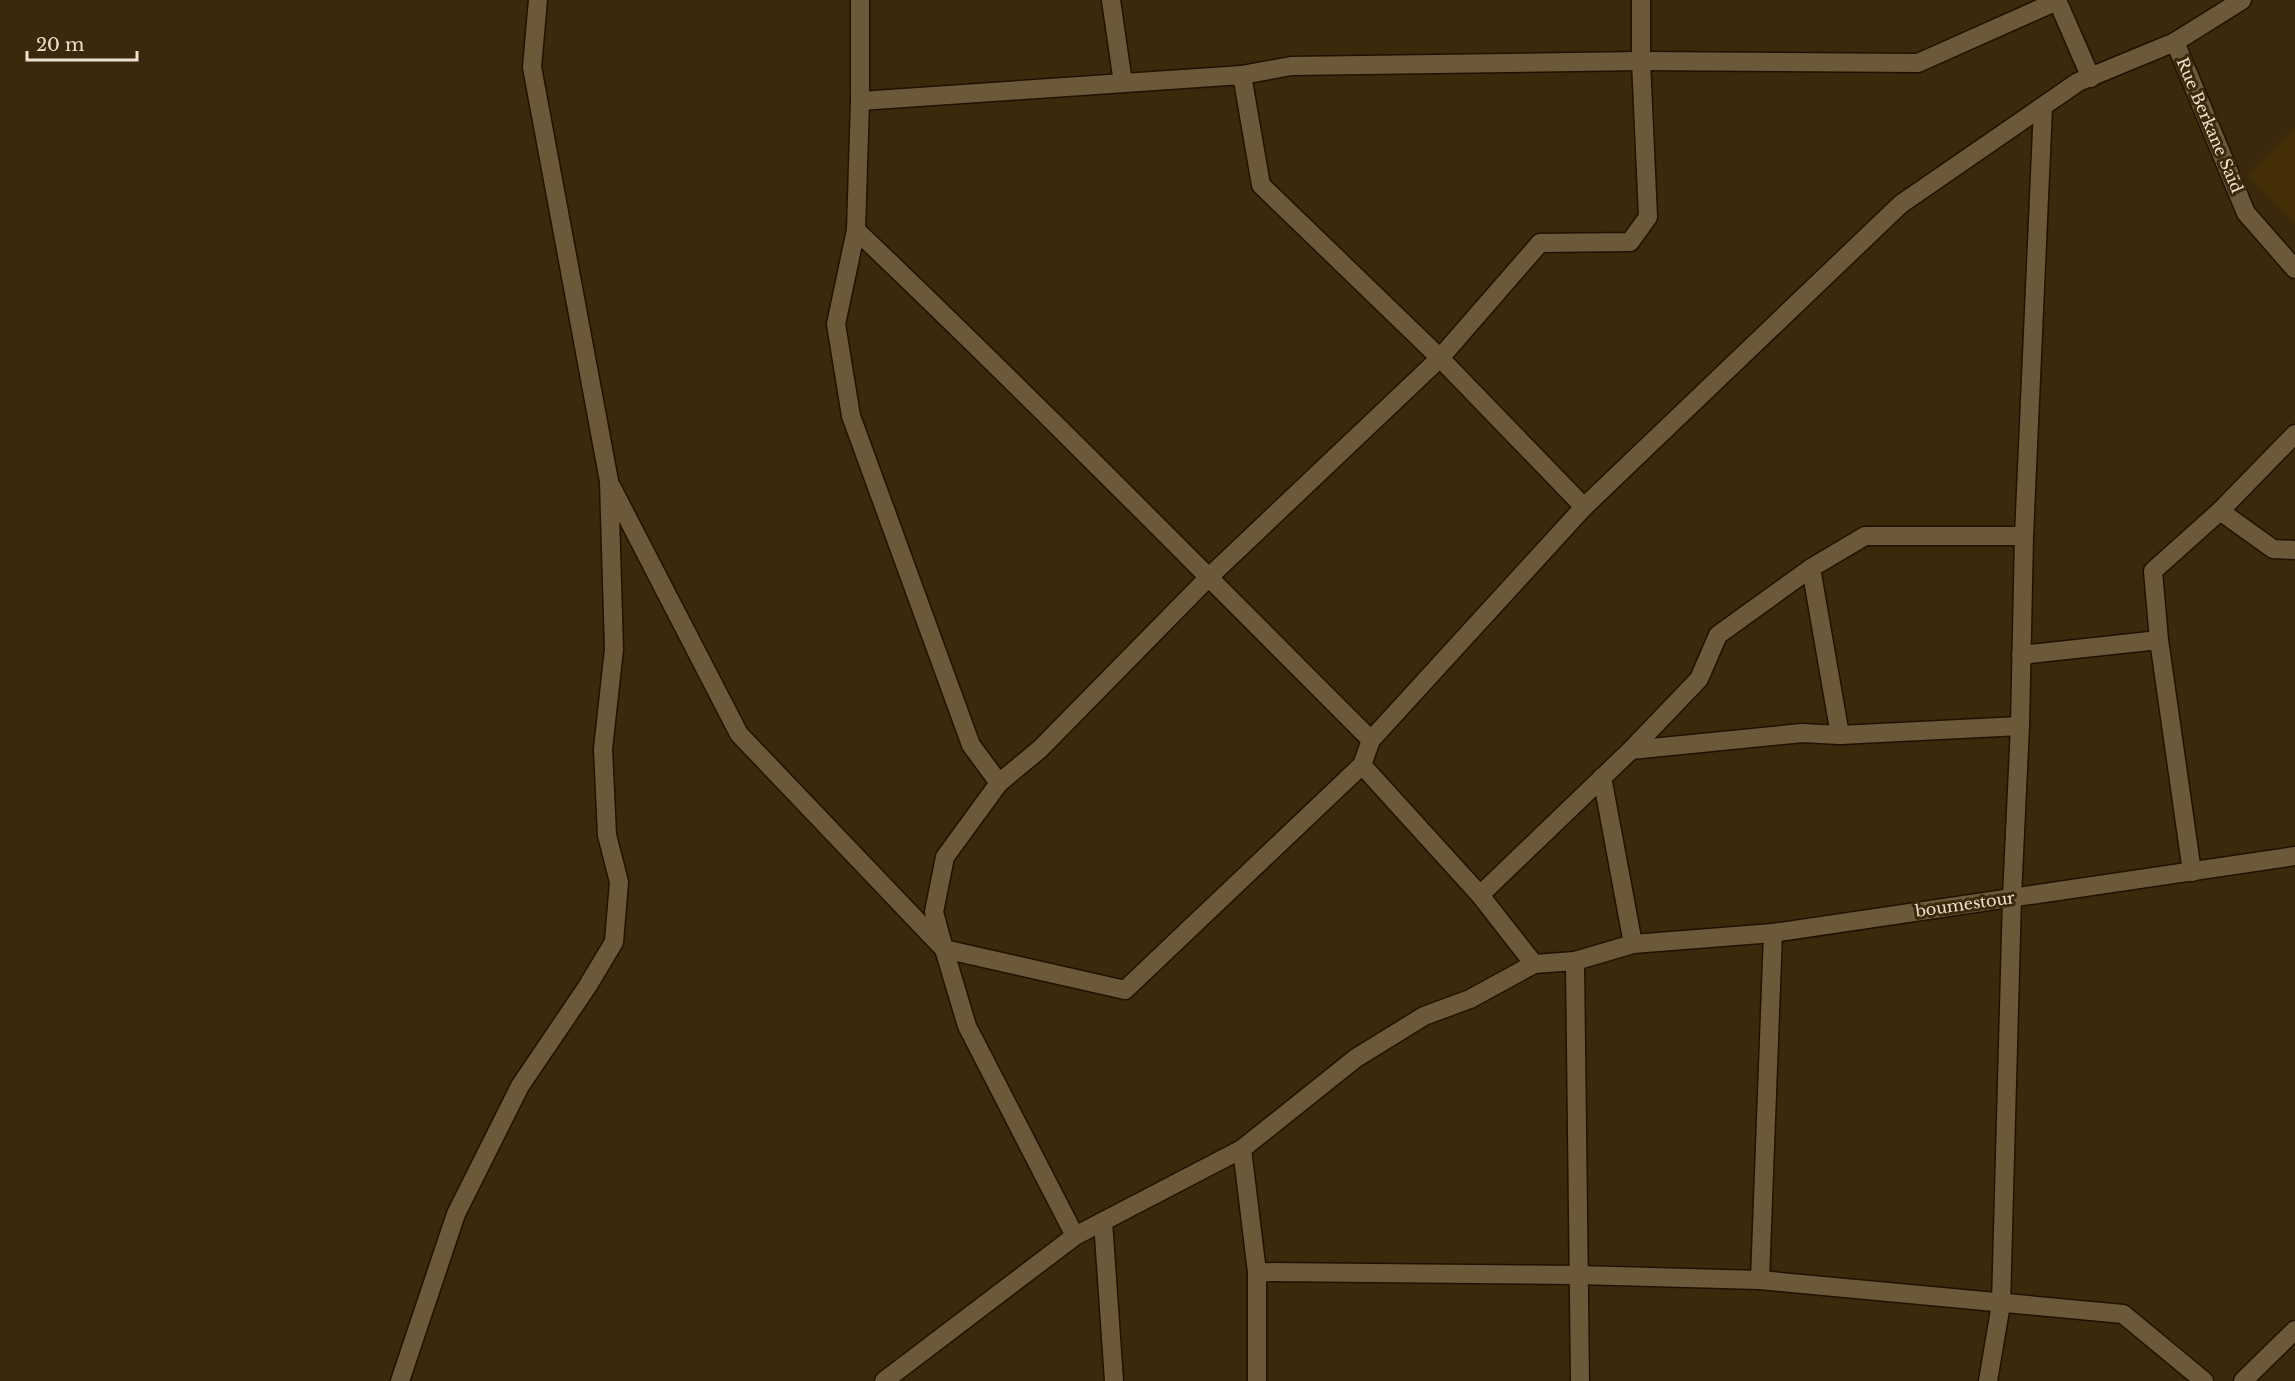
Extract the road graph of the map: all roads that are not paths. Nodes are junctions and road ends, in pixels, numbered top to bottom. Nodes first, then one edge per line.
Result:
1 (538, 0) edge
2 (860, 0) edge
3 (1111, 0) edge
4 (1641, 0) edge
5 (2057, 0) edge
6 (2242, 0) edge
7 (2175, 42) junction
8 (1641, 61) junction
9 (1242, 75) junction
10 (2091, 78) junction
11 (1123, 82) junction
12 (860, 100) junction
13 (2043, 108) junction
14 (856, 230) junction
15 (2295, 269) edge
16 (1440, 357) junction
17 (2295, 434) edge
18 (609, 481) junction
19 (1584, 507) junction
20 (2220, 511) junction
21 (2024, 536) junction
22 (2295, 550) edge
23 (1811, 568) junction
24 (1209, 577) junction
25 (2159, 640) junction
26 (2021, 655) junction
27 (2020, 726) junction
28 (1840, 735) junction
29 (1371, 740) junction
30 (1630, 750) junction
31 (1362, 765) junction
32 (1602, 777) junction
33 (999, 783) junction
34 (2295, 856) edge
35 (2192, 872) junction
36 (1480, 895) junction
37 (2012, 897) junction
38 (1773, 933) junction
39 (1633, 944) junction
40 (944, 949) junction
41 (1575, 961) junction
42 (1534, 964) junction
43 (1242, 1149) junction
44 (1103, 1221) junction
45 (1075, 1236) junction
46 (1257, 1272) junction
47 (1579, 1275) junction
48 (1760, 1280) junction
49 (2001, 1304) junction
50 (2295, 1330) edge
51 (400, 1381) edge
52 (884, 1381) edge
53 (1114, 1381) edge
54 (1257, 1381) edge
55 (1580, 1381) edge
56 (1988, 1381) edge
57 (2204, 1381) edge
58 (2243, 1381) edge

1 - 18 street
2 - 12 street
3 - 11 street
4 - 8 street
5 - 8 street
5 - 10 street
6 - 7 street, Rue Berkane Saïd
7 - 10 street
7 - 15 street, Rue Berkane Saïd
8 - 9 street
8 - 16 street
9 - 11 street
9 - 16 street
10 - 13 street
11 - 12 street
12 - 14 street
13 - 19 street
13 - 21 street
14 - 24 street
14 - 33 street
16 - 19 street
16 - 24 street
17 - 20 street
18 - 40 street
18 - 51 street
19 - 29 street
20 - 22 street
20 - 25 street
21 - 23 street
21 - 26 street
23 - 28 street
23 - 30 street
24 - 29 street
24 - 33 street
25 - 26 street
25 - 35 street
26 - 27 street
27 - 28 street
27 - 37 street
28 - 30 street
29 - 31 street
30 - 32 street
31 - 36 street
31 - 40 street
32 - 36 street
32 - 39 street
33 - 40 street
34 - 35 street, boumestour
35 - 37 street, boumestour
36 - 42 street
37 - 38 street, boumestour
37 - 49 street
38 - 39 street, boumestour
38 - 48 street
39 - 41 street, boumestour
40 - 45 street
41 - 42 street, boumestour
41 - 47 street
42 - 43 street
43 - 44 street
43 - 46 street
44 - 45 street
44 - 53 street
45 - 52 street
46 - 47 street
46 - 54 street
47 - 48 street
47 - 55 street
48 - 49 street
49 - 56 street
49 - 57 street
50 - 58 street

